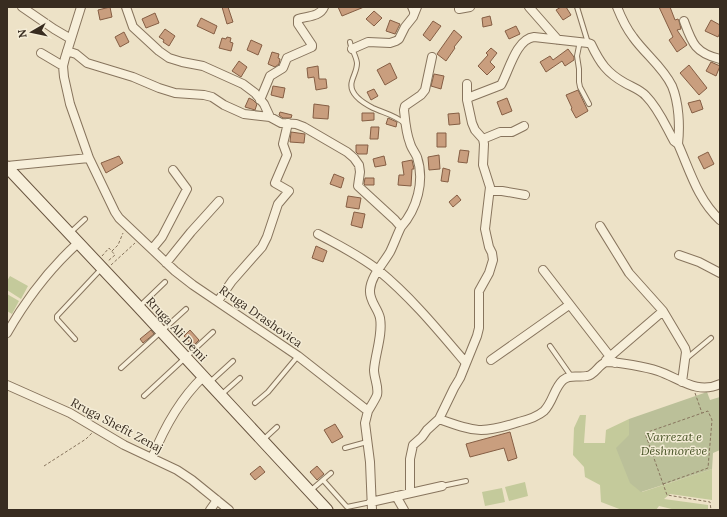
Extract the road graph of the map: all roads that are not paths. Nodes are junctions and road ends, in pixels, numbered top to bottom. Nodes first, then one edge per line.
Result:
1 (22, 7) edge
2 (82, 7) edge
3 (126, 7) edge
4 (324, 7) edge
5 (410, 7) edge
6 (417, 7) edge
7 (470, 7) edge
8 (529, 7) edge
9 (577, 7) edge
10 (617, 7) edge
11 (459, 9) dead end
12 (413, 17) junction
13 (684, 21) dead end
14 (71, 38) junction
15 (558, 40) junction
16 (584, 42) junction
17 (351, 46) joint
18 (67, 51) junction
19 (41, 53) dead end
20 (432, 57) dead end
21 (720, 59) edge
22 (63, 66) junction
23 (466, 84) dead end
24 (260, 100) junction
25 (467, 100) junction
26 (589, 104) dead end
27 (270, 117) junction
28 (288, 123) junction
29 (406, 124) junction
30 (524, 126) dead end
31 (483, 139) junction
32 (678, 144) junction
33 (89, 158) junction
34 (7, 167) edge
35 (172, 170) dead end
36 (490, 191) junction
37 (525, 195) dead end
38 (218, 201) dead end
39 (85, 219) dead end
40 (720, 220) edge
41 (600, 226) dead end
42 (401, 227) junction
43 (69, 234) junction
44 (318, 234) dead end
45 (78, 243) junction
46 (152, 249) junction
47 (679, 255) dead end
48 (166, 263) junction
49 (104, 264) junction
50 (378, 270) junction
51 (543, 270) dead end
52 (720, 274) edge
53 (165, 282) dead end
54 (218, 301) junction
55 (569, 305) junction
56 (139, 307) junction
57 (186, 309) dead end
58 (663, 311) junction
59 (10, 323) edge
60 (162, 332) junction
61 (213, 332) dead end
62 (7, 333) edge
63 (711, 338) dead end
64 (75, 339) dead end
65 (550, 346) dead end
66 (298, 356) junction
67 (186, 358) junction
68 (685, 359) junction
69 (491, 360) dead end
70 (612, 360) junction
71 (233, 361) dead end
72 (466, 363) junction
73 (122, 368) dead end
74 (571, 376) junction
75 (240, 378) dead end
76 (206, 380) junction
77 (682, 382) junction
78 (720, 384) edge
79 (7, 385) edge
80 (221, 395) junction
81 (144, 396) dead end
82 (255, 403) dead end
83 (368, 411) junction
84 (440, 419) junction
85 (277, 427) dead end
86 (262, 440) junction
87 (367, 442) junction
88 (345, 448) dead end
89 (152, 458) junction
90 (331, 473) dead end
91 (323, 480) junction
92 (466, 481) dead end
93 (442, 486) joint
94 (310, 491) junction
95 (410, 493) junction
96 (396, 496) junction
97 (217, 500) junction
98 (371, 506) edge
99 (210, 510) edge
100 (229, 510) edge
101 (327, 510) edge
102 (404, 510) edge

1 - 14 street
2 - 14 street
3 - 24 street
4 - 24 street
5 - 12 lane
6 - 12 street
7 - 11 street
8 - 15 street
9 - 16 lane
10 - 32 street
12 - 17 street
13 - 21 street
14 - 18 street
15 - 16 street
15 - 25 street
16 - 26 lane
16 - 32 street
17 - 29 lane
18 - 22 street
18 - 27 street
19 - 22 street
20 - 29 street
22 - 33 street, Rruga Drashovica
23 - 25 street
24 - 27 street
25 - 31 street
27 - 28 street
28 - 42 street
28 - 54 street
29 - 42 street
30 - 31 street
31 - 36 street
32 - 40 street
33 - 34 street
33 - 46 street, Rruga Drashovica
34 - 43 main road, Rruga Ali Demi
35 - 46 street
36 - 37 street
36 - 72 street
38 - 48 street
39 - 43 lane
41 - 58 street
42 - 50 street
43 - 45 main road, Rruga Ali Demi
44 - 50 street
45 - 49 main road, Rruga Ali Demi
45 - 59 street
46 - 48 street, Rruga Drashovica
47 - 52 street
48 - 54 street, Rruga Drashovica
49 - 56 main road, Rruga Ali Demi
49 - 64 lane
50 - 72 street
50 - 83 street
51 - 55 street
53 - 56 lane
54 - 66 street, Rruga Drashovica
55 - 69 street
55 - 70 street
56 - 60 main road, Rruga Ali Demi
57 - 60 lane
58 - 68 street
58 - 70 street
59 - 62 street
60 - 67 main road, Rruga Ali Demi
60 - 73 lane
61 - 67 lane
63 - 68 lane
65 - 74 lane
66 - 82 lane
66 - 83 street, Rruga Drashovica
67 - 76 main road, Rruga Ali Demi
67 - 81 lane
68 - 77 street
70 - 74 street
70 - 77 street
71 - 76 lane
72 - 84 street
74 - 84 street
75 - 80 lane
76 - 80 main road, Rruga Ali Demi
76 - 89 street
77 - 78 street
79 - 89 street, Rruga Shefit Zenaj
80 - 86 main road, Rruga Ali Demi
83 - 87 street
84 - 95 street
85 - 86 lane
86 - 94 main road, Rruga Ali Demi
87 - 88 lane
87 - 98 street
89 - 97 street, Rruga Shefit Zenaj
90 - 91 lane
91 - 94 lane
91 - 98 lane
92 - 93 lane
93 - 95 street
94 - 101 main road, Rruga Ali Demi
95 - 96 street
96 - 98 street
96 - 102 street
97 - 99 street
97 - 100 street, Rruga Shefit Zenaj

